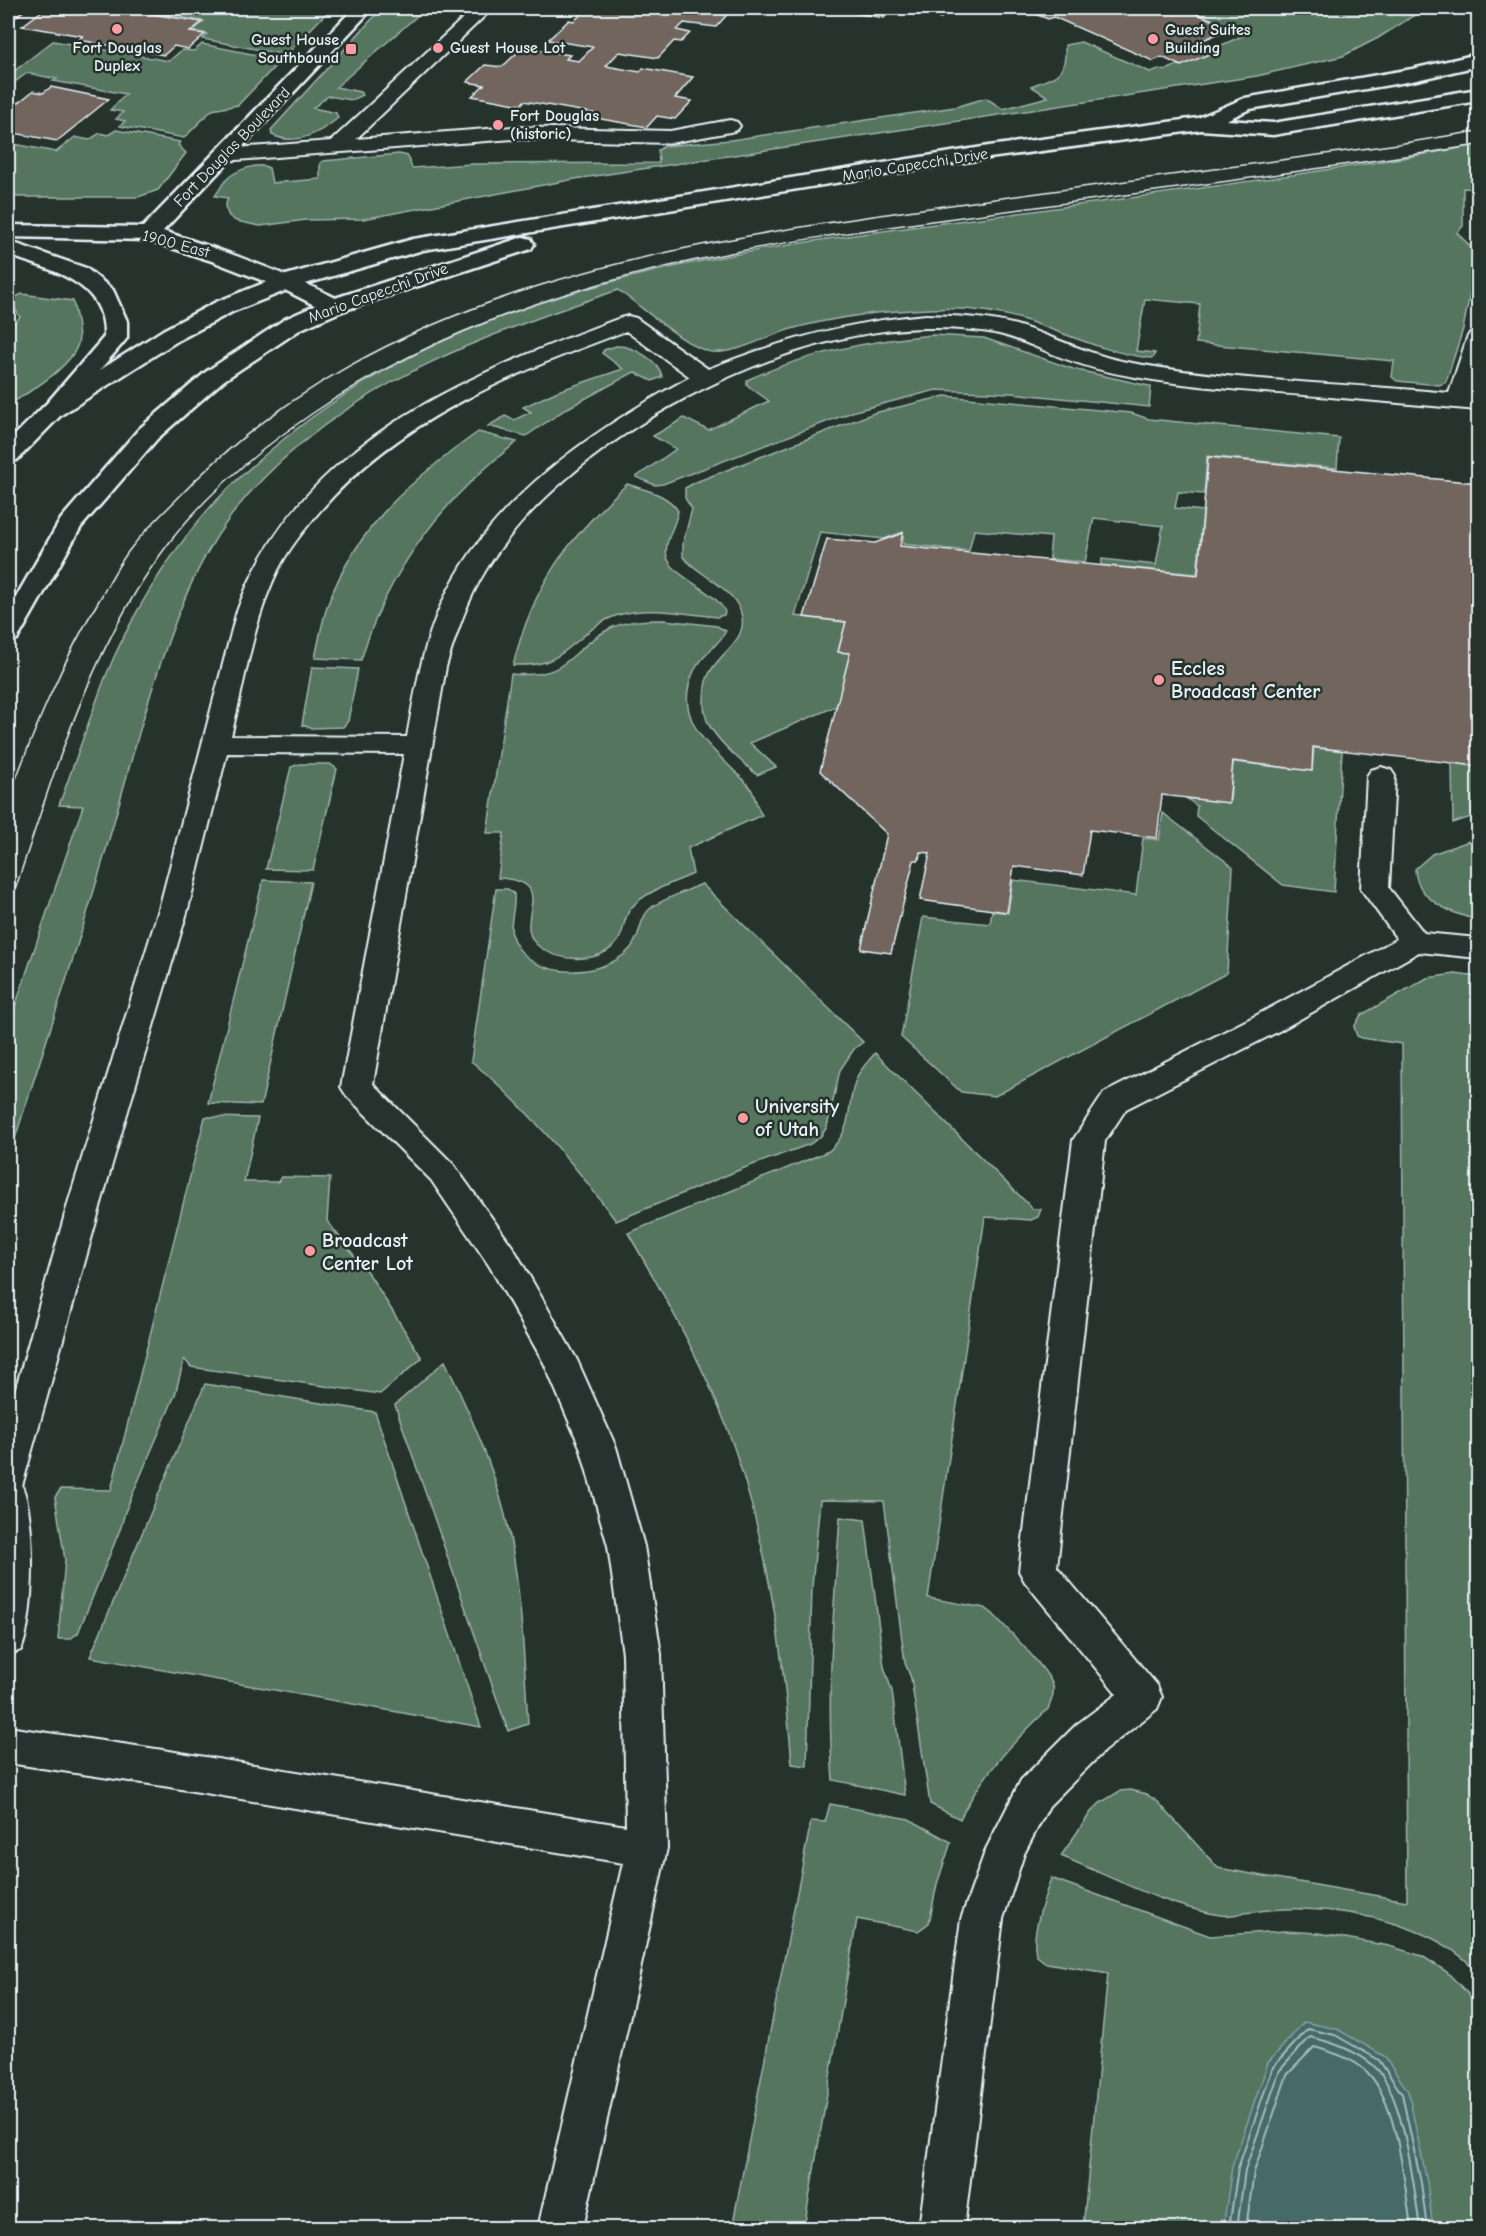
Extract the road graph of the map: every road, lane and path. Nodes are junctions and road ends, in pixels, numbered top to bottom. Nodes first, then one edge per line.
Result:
1 (16, 8) edge
2 (364, 8) edge
3 (484, 8) edge
4 (8, 13) edge
5 (1479, 60) edge
6 (1479, 95) edge
7 (1201, 124) junction
8 (730, 126) dead end
9 (338, 145) junction
10 (223, 154) junction
11 (630, 211) junction
12 (8, 231) edge
13 (149, 234) junction
14 (8, 248) edge
15 (287, 282) junction
16 (334, 306) junction
17 (1479, 338) edge
18 (706, 378) junction
19 (1468, 401) edge
20 (53, 410) junction
21 (8, 455) edge
22 (8, 633) edge
23 (216, 744) junction
24 (418, 746) junction
25 (1382, 776) dead end
26 (1415, 942) junction
27 (1479, 948) edge
28 (8, 1478) edge
29 (8, 1495) edge
30 (8, 1638) edge
31 (8, 1745) edge
32 (647, 1848) junction
33 (560, 2229) edge
34 (941, 2229) edge

1 - 4 lane
2 - 10 main road, Fort Douglas Boulevard
3 - 9 lane
5 - 7 main road, Mario Capecchi Drive
6 - 7 main road, Mario Capecchi Drive
7 - 11 main road, Mario Capecchi Drive
8 - 9 lane
9 - 10 lane
10 - 13 main road, Fort Douglas Boulevard
11 - 15 main road, Mario Capecchi Drive
11 - 16 main road, Mario Capecchi Drive
12 - 13 main road, 1900 East
13 - 15 main road, 1900 East
14 - 20 main road
15 - 16 main road, 1900 East
15 - 20 main road, Mario Capecchi Drive
16 - 22 main road, Mario Capecchi Drive
17 - 19 lane
18 - 19 lane
18 - 23 lane
18 - 24 lane
20 - 21 main road, Mario Capecchi Drive
23 - 24 lane
23 - 28 lane
24 - 32 lane
25 - 26 lane
26 - 27 lane
26 - 34 lane
29 - 30 lane
31 - 32 lane
32 - 33 lane

